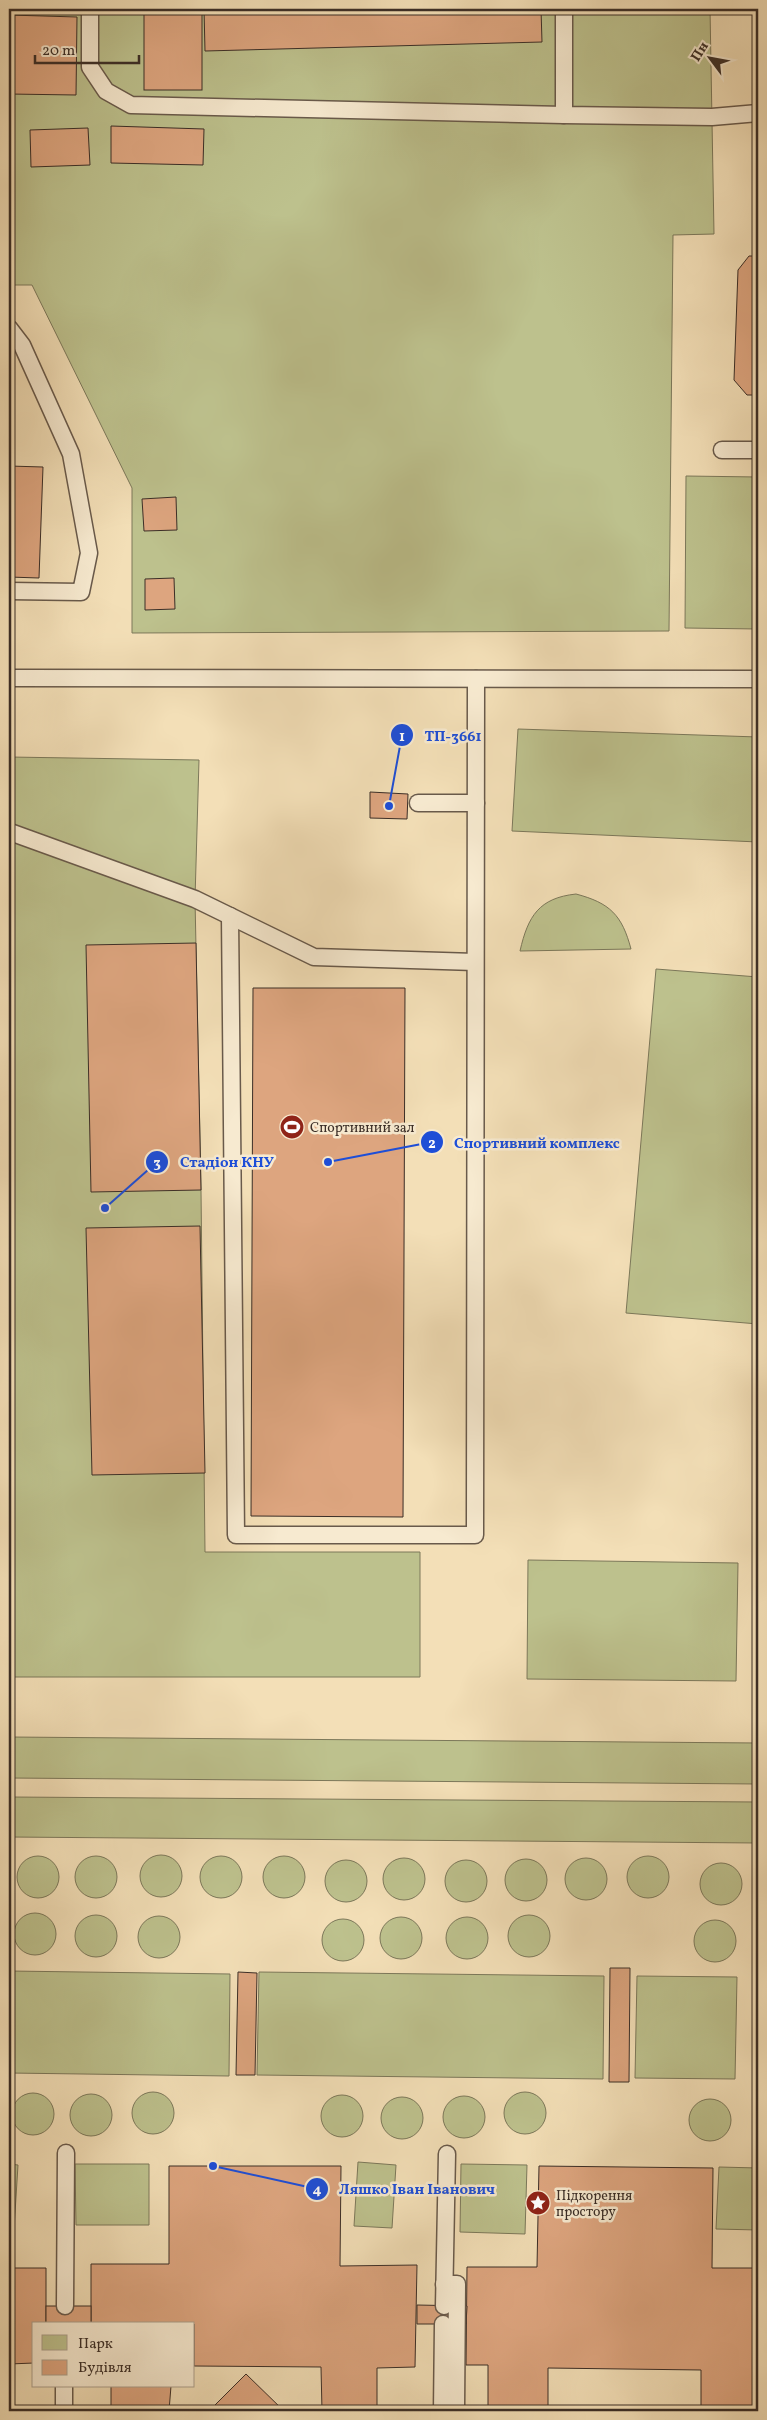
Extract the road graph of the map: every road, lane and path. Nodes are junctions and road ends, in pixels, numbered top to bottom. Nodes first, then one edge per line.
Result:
1 (90, 9) edge
2 (564, 9) edge
3 (758, 113) edge
4 (564, 115) junction
5 (9, 328) edge
6 (722, 450) dead end
7 (758, 450) edge
8 (9, 591) edge
9 (9, 678) edge
10 (476, 678) junction
11 (758, 679) edge
12 (418, 803) dead end
13 (476, 803) junction
14 (10, 832) dead end
15 (230, 916) junction
16 (475, 962) junction
17 (66, 2153) dead end
18 (447, 2154) dead end
19 (444, 2284) junction
20 (65, 2306) dead end
21 (444, 2306) dead end
22 (443, 2324) dead end
23 (64, 2388) edge
24 (64, 2411) edge
25 (442, 2411) edge
26 (456, 2411) edge

1 - 4 lane
2 - 4 lane
3 - 4 lane
5 - 8 lane
6 - 7 lane
9 - 10 lane
10 - 11 lane
10 - 13 lane
12 - 13 lane
13 - 16 lane
14 - 15 lane
15 - 16 lane
15 - 16 lane
17 - 20 lane
18 - 19 lane
19 - 21 lane
19 - 26 lane
22 - 25 lane
23 - 24 lane

